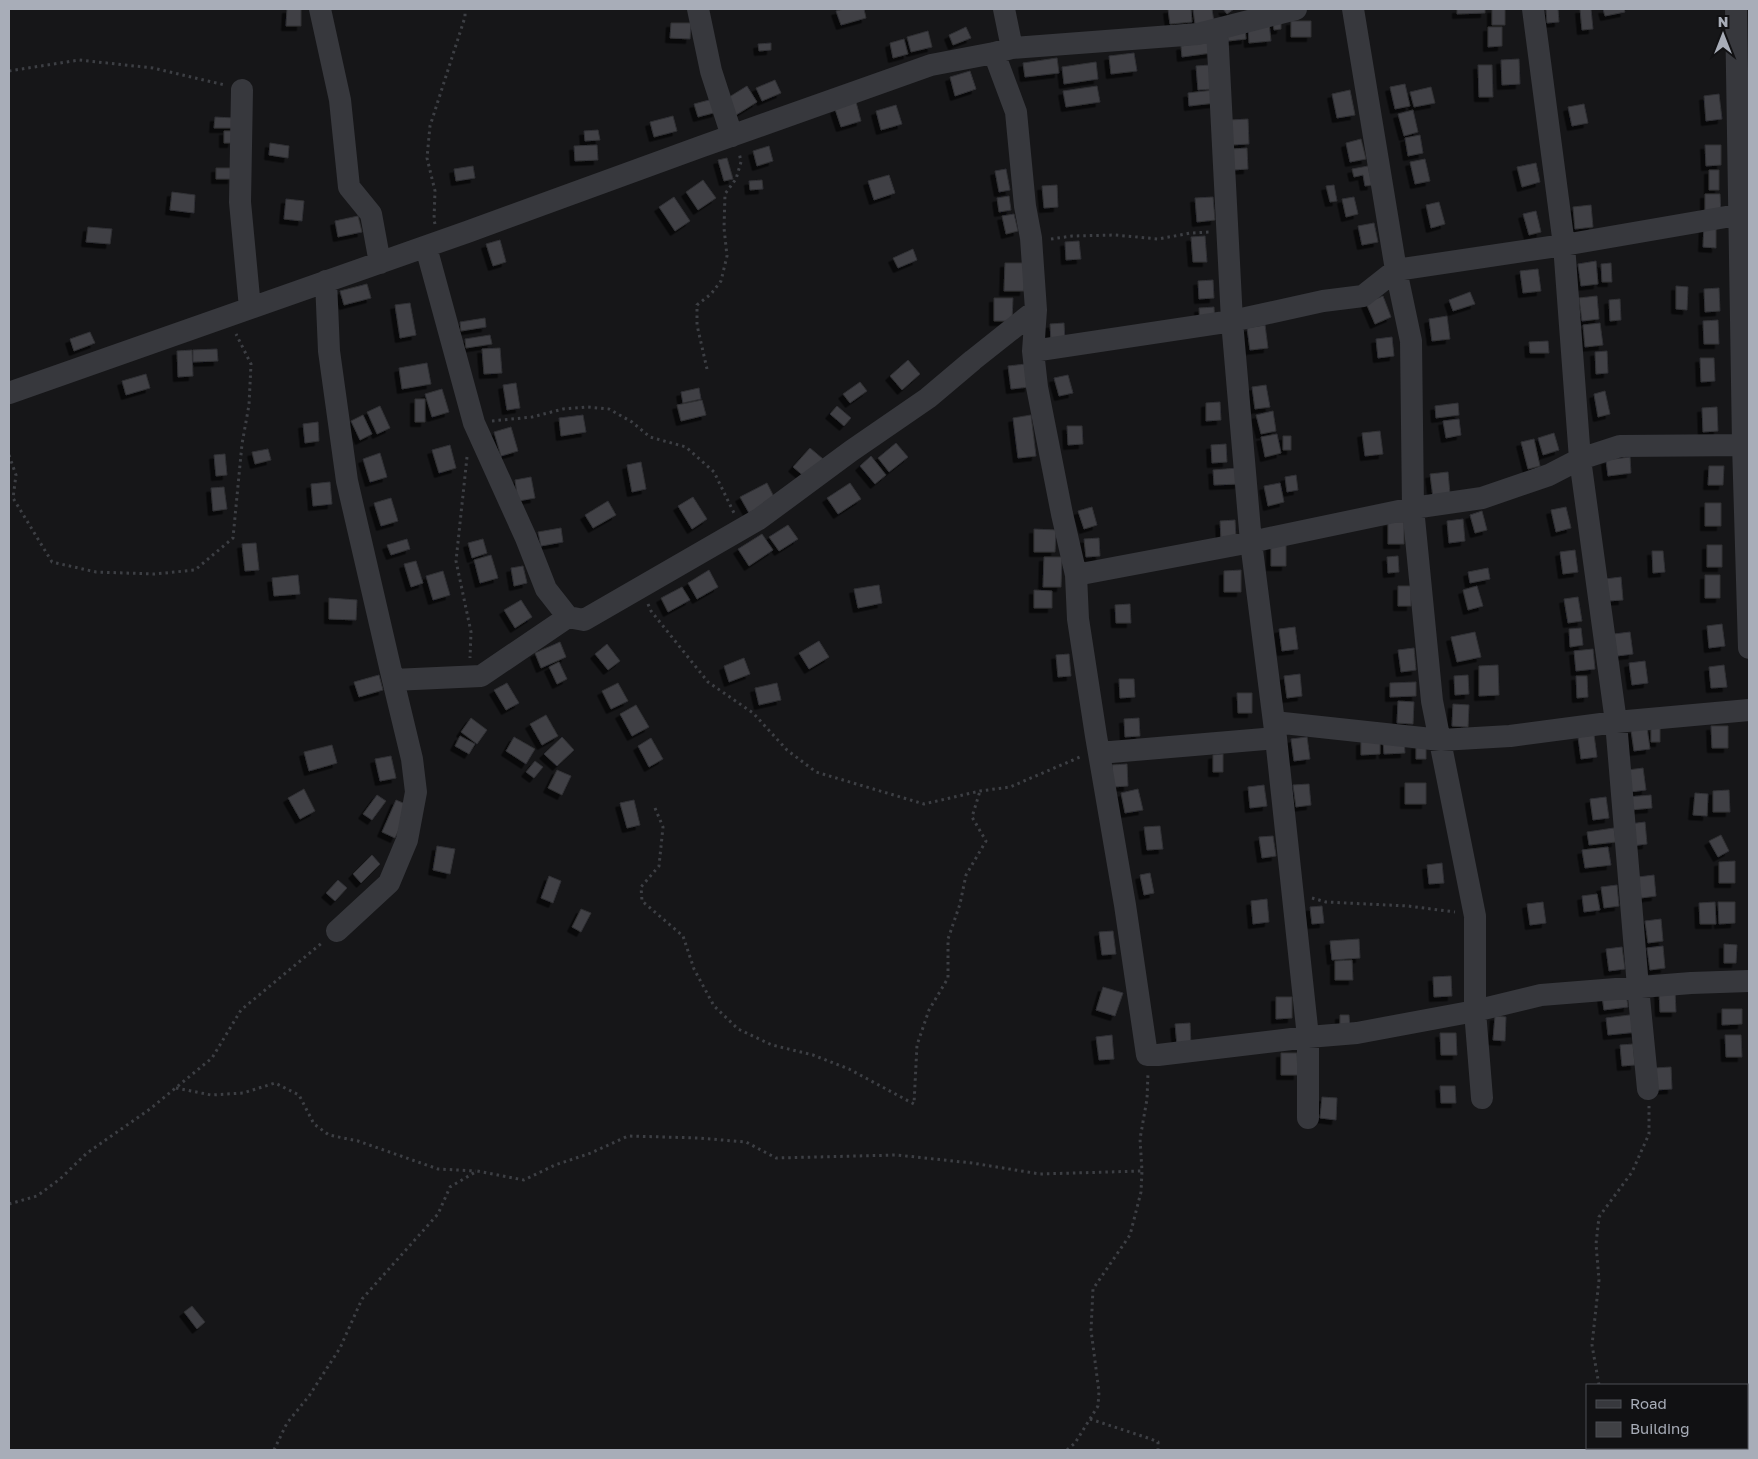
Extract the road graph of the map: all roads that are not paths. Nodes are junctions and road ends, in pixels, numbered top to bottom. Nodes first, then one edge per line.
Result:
1 (320, 9) edge
2 (698, 9) edge
3 (1004, 9) edge
4 (1296, 9) edge
5 (1353, 9) edge
6 (1533, 9) edge
7 (1736, 9) edge
8 (1216, 29) junction
9 (1003, 51) junction
10 (242, 90) road end
11 (732, 136) junction
12 (1744, 215) edge
13 (434, 244) junction
14 (1564, 246) junction
15 (380, 263) junction
16 (1396, 270) junction
17 (326, 282) junction
18 (250, 308) junction
19 (1036, 310) junction
20 (1232, 321) junction
21 (1034, 351) junction
22 (9, 393) edge
23 (1746, 444) edge
24 (1580, 459) junction
25 (1413, 508) junction
26 (1251, 542) junction
27 (1076, 575) junction
28 (568, 617) junction
29 (1749, 648) edge
30 (393, 680) junction
31 (1749, 710) edge
32 (1616, 722) junction
33 (1275, 730) junction
34 (1441, 740) junction
35 (1099, 752) junction
36 (337, 931) road end
37 (1749, 981) edge
38 (1638, 987) junction
39 (1475, 1011) junction
40 (1308, 1037) junction
41 (1648, 1088) road end
42 (1482, 1098) dead end
43 (1308, 1118) dead end

1 - 15 street
2 - 11 street
3 - 9 street
4 - 8 street
5 - 16 street
6 - 14 street
7 - 12 street
8 - 9 street
8 - 20 street
9 - 11 street
9 - 19 street
10 - 18 street
11 - 13 street
12 - 14 street
12 - 23 street
13 - 15 street
13 - 28 street
14 - 16 street
14 - 24 street
15 - 17 street
16 - 20 street
16 - 25 street
17 - 18 street
17 - 30 street
18 - 22 street
19 - 21 street
19 - 28 street
20 - 21 street
20 - 26 street
21 - 27 street
23 - 24 street
23 - 29 street
24 - 25 street
24 - 32 street
25 - 26 street
25 - 34 street
26 - 27 street
26 - 33 street
27 - 35 street
28 - 30 street
30 - 36 street
31 - 32 street
32 - 34 street
32 - 38 street
33 - 34 street
33 - 35 street
33 - 40 street
34 - 39 street
35 - 40 street
37 - 38 street
38 - 39 street
38 - 41 street
39 - 40 street
39 - 42 street
40 - 43 street

